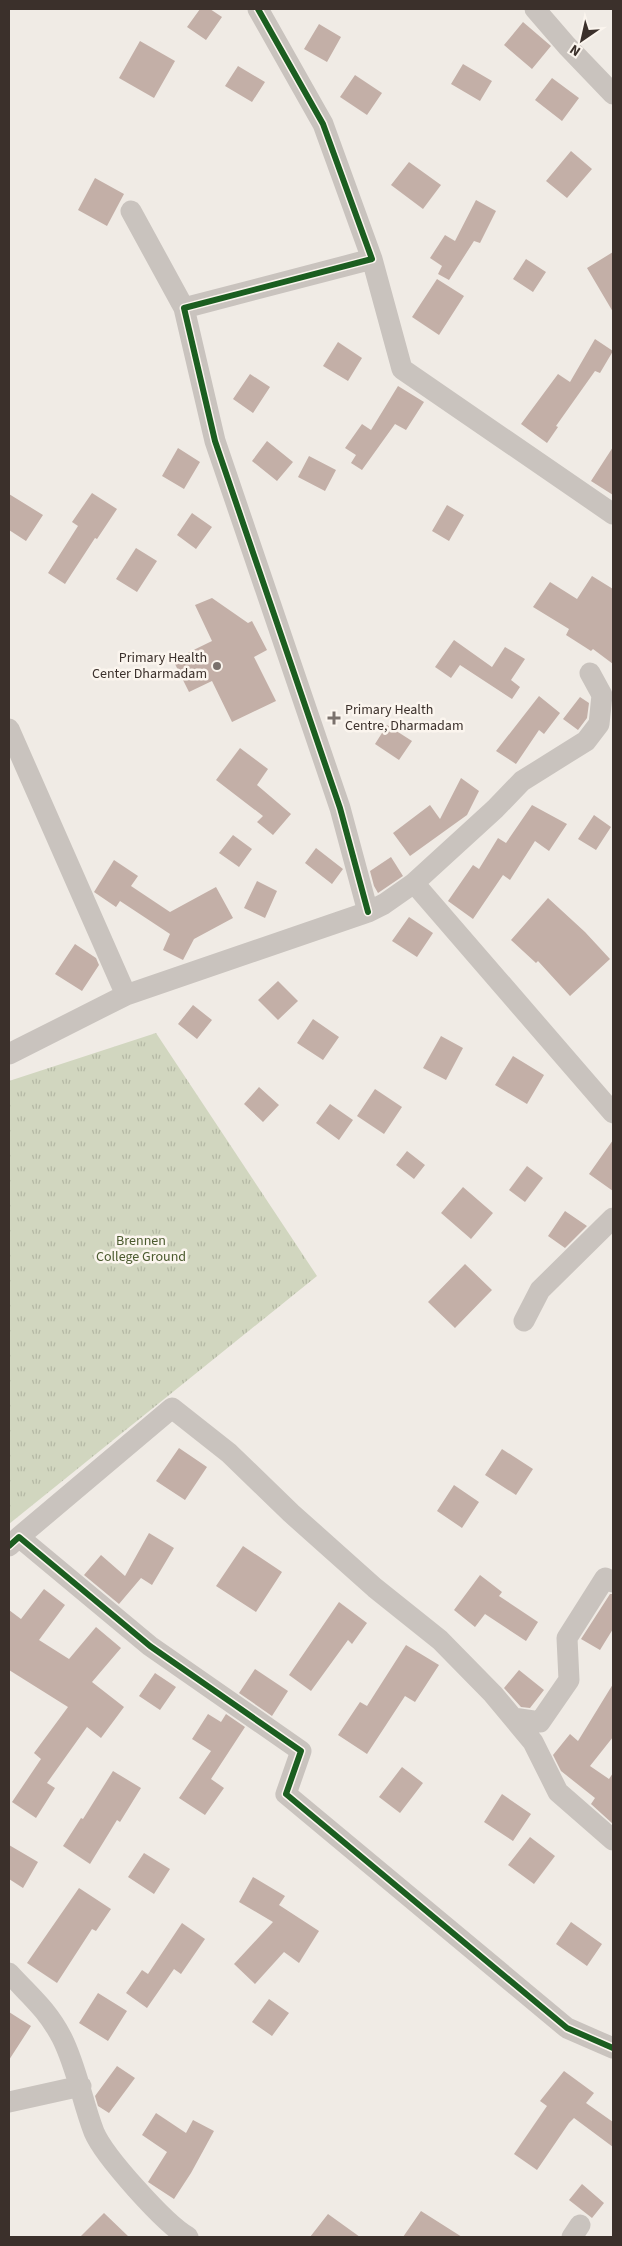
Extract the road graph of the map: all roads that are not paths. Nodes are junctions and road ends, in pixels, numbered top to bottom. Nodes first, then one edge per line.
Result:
1 (258, 9) edge
2 (535, 9) edge
3 (613, 94) edge
4 (131, 211) dead end
5 (372, 259) junction
6 (184, 308) junction
7 (613, 514) edge
8 (590, 673) dead end
9 (608, 692) edge
10 (9, 729) edge
11 (414, 883) junction
12 (368, 912) junction
13 (126, 995) junction
14 (9, 1054) edge
15 (613, 1113) edge
16 (613, 1218) edge
17 (524, 1321) dead end
18 (14, 1541) edge
19 (613, 1582) edge
20 (513, 1718) junction
21 (613, 1840) edge
22 (9, 1973) edge
23 (613, 2048) edge
24 (81, 2086) junction
25 (9, 2102) edge
26 (188, 2237) edge

1 - 5 street
2 - 3 street
4 - 6 street
5 - 6 street
5 - 7 street
6 - 12 street
8 - 9 street
9 - 11 street
10 - 13 street
11 - 12 street
11 - 15 street
12 - 13 street
13 - 14 street
16 - 17 street
18 - 20 street
18 - 23 street
19 - 20 street
20 - 21 street
22 - 24 street
24 - 25 street
24 - 26 street

